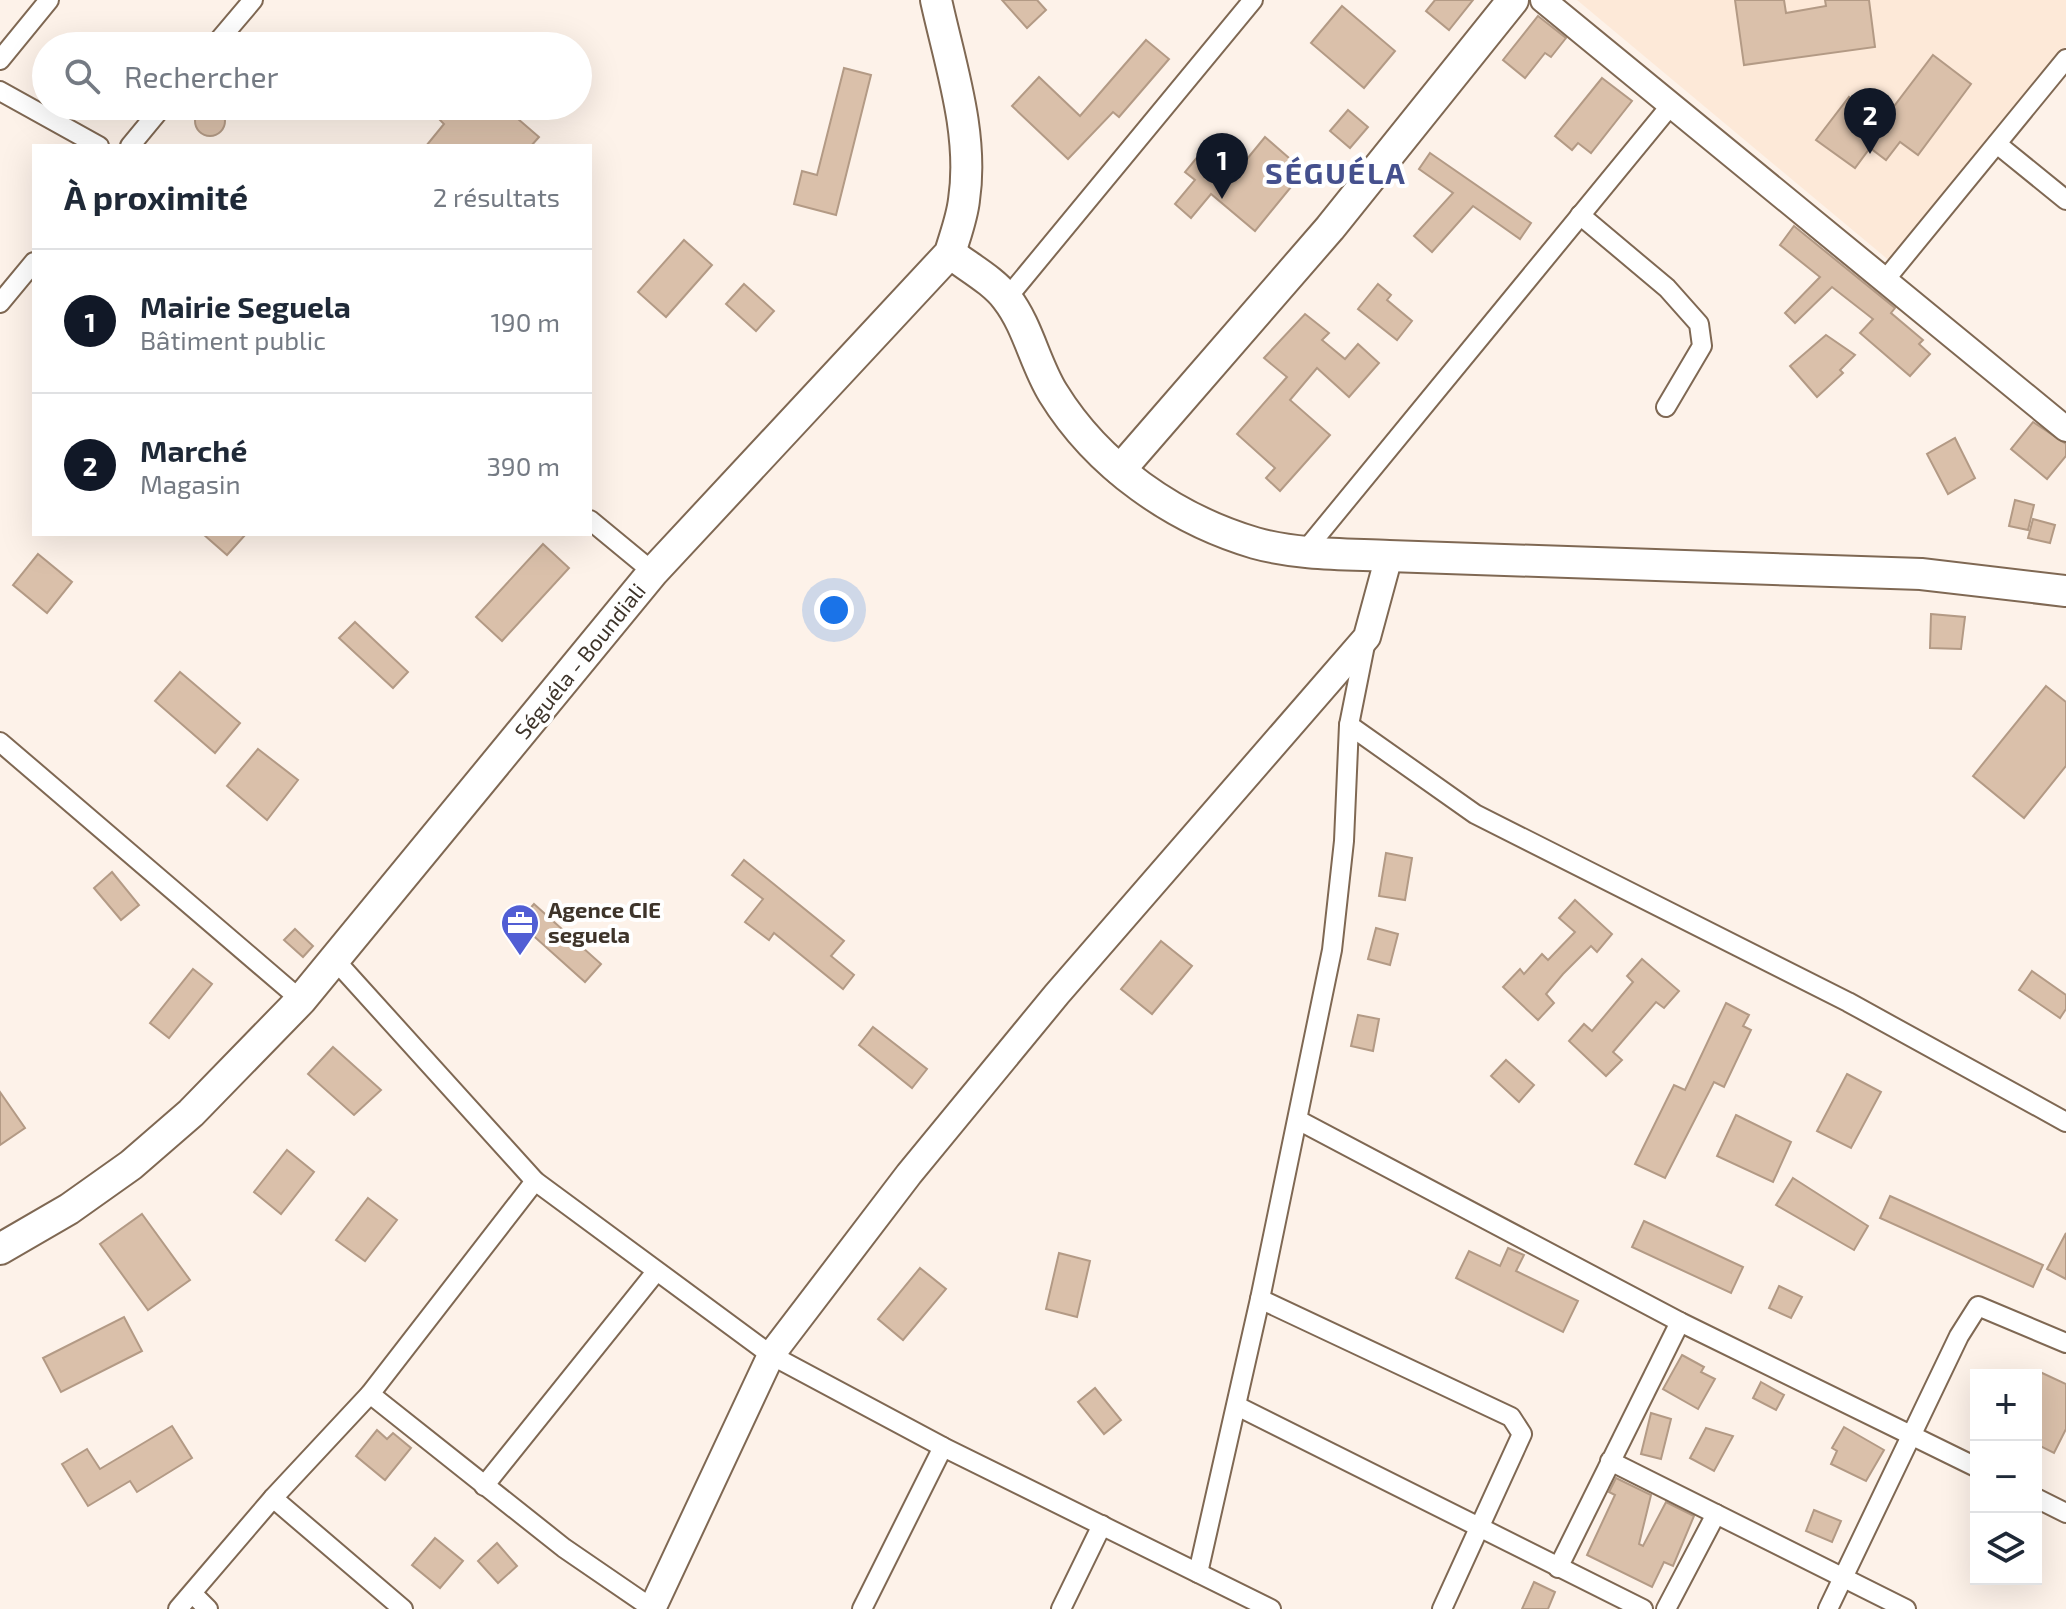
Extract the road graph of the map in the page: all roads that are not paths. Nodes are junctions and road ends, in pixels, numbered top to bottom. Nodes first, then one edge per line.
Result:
1 (49, 0) edge
2 (253, 0) edge
3 (936, 0) edge
4 (1253, 0) edge
5 (1513, 0) edge
6 (1543, 0) edge
7 (226, 32) edge
8 (2066, 59) edge
9 (0, 60) edge
10 (0, 91) edge
11 (1671, 105) junction
12 (32, 109) edge
13 (52, 120) edge
14 (152, 120) edge
15 (95, 144) edge
16 (133, 144) edge
17 (1997, 144) junction
18 (2066, 200) edge
19 (1580, 215) junction
20 (950, 253) junction
21 (32, 264) edge
22 (1885, 280) junction
23 (1007, 298) junction
24 (0, 303) edge
25 (1666, 407) dead end
26 (2066, 429) edge
27 (1120, 470) junction
28 (592, 522) edge
29 (1304, 552) junction
30 (1389, 556) junction
31 (653, 572) junction
32 (2066, 591) edge
33 (1367, 637) junction
34 (1349, 725) junction
35 (0, 742) edge
36 (335, 960) junction
37 (301, 1000) junction
38 (1298, 1120) junction
39 (2066, 1122) edge
40 (535, 1181) junction
41 (0, 1249) edge
42 (655, 1273) junction
43 (1260, 1299) junction
44 (1680, 1322) junction
45 (2066, 1343) edge
46 (771, 1355) junction
47 (370, 1394) junction
48 (1237, 1406) junction
49 (1913, 1435) junction
50 (943, 1447) junction
51 (1610, 1461) junction
52 (1970, 1464) edge
53 (484, 1486) junction
54 (273, 1498) junction
55 (2042, 1501) edge
56 (2066, 1513) edge
57 (1716, 1514) junction
58 (1102, 1525) junction
59 (1480, 1529) junction
60 (1558, 1568) junction
61 (1198, 1573) junction
62 (1844, 1577) junction
63 (193, 1594) junction
64 (178, 1609) edge
65 (208, 1609) edge
66 (403, 1609) edge
67 (653, 1609) edge
68 (862, 1609) edge
69 (1061, 1609) edge
70 (1271, 1609) edge
71 (1442, 1609) edge
72 (1643, 1609) edge
73 (1666, 1609) edge
74 (1828, 1609) edge
75 (1906, 1609) edge

1 - 9 street
2 - 7 street
3 - 20 main road
4 - 23 street
5 - 27 main road
6 - 11 street
8 - 17 street
10 - 12 street
11 - 19 street
11 - 22 street
13 - 15 street
14 - 16 street
17 - 18 street
17 - 22 street
19 - 25 street
19 - 29 street
20 - 23 main road
20 - 31 main road, Séguéla - Boundiali
21 - 24 street
22 - 26 street
23 - 27 main road
27 - 29 main road
28 - 31 street
29 - 30 main road
30 - 32 main road
30 - 33 main road
31 - 36 main road, Séguéla - Boundiali
33 - 34 street
33 - 46 main road
34 - 38 street
34 - 39 street
35 - 37 street
36 - 37 main road, Séguéla - Boundiali
36 - 40 street
37 - 41 main road, Séguéla - Boundiali
38 - 43 street
38 - 44 street
40 - 42 street
40 - 47 street
42 - 46 street
42 - 53 street
43 - 48 street
43 - 59 street
44 - 49 street
44 - 51 street
45 - 49 street
46 - 50 street
46 - 67 main road
47 - 53 street
47 - 54 street
48 - 59 street
48 - 61 street
49 - 52 street
49 - 62 street
50 - 58 street
50 - 68 street
51 - 57 street
51 - 60 street
53 - 67 street
54 - 63 street
54 - 66 street
55 - 56 street
57 - 62 street
57 - 73 street
58 - 61 street
58 - 69 street
59 - 60 street
59 - 71 street
60 - 72 street
61 - 70 street
62 - 74 street
62 - 75 street
63 - 64 street
63 - 65 street

